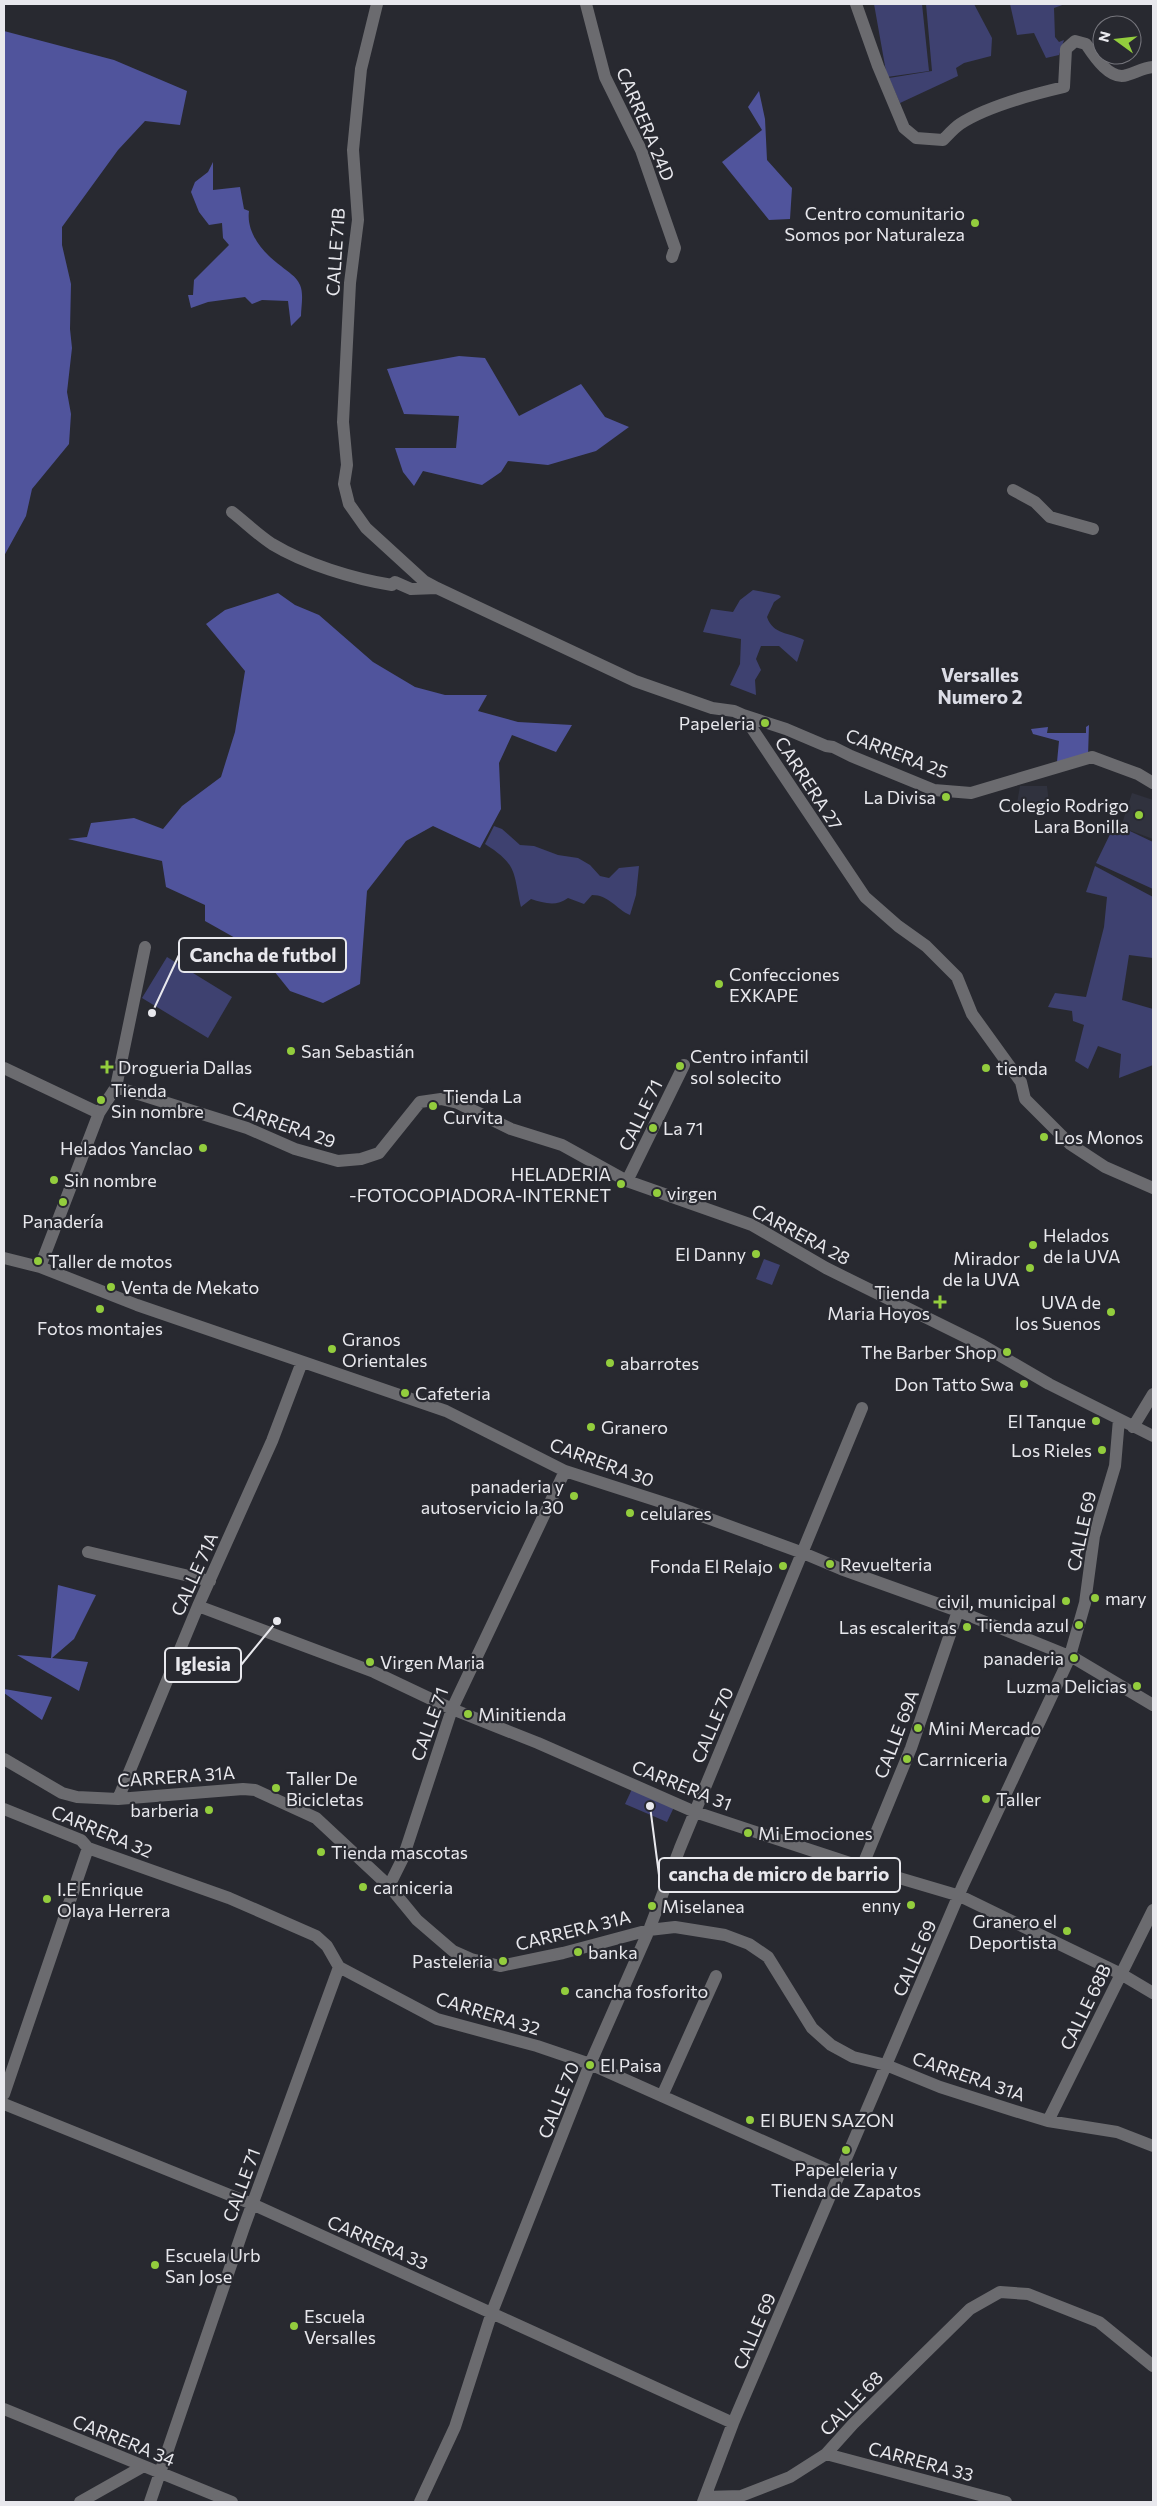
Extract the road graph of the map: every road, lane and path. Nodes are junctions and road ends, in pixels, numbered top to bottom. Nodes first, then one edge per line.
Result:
1 (377, 4) edge
2 (586, 4) edge
3 (856, 4) edge
4 (1153, 67) edge
5 (672, 257) dead end
6 (1014, 490) dead end
7 (232, 512) dead end
8 (1093, 529) dead end
9 (437, 588) junction
10 (742, 715) junction
11 (1153, 783) edge
12 (145, 947) dead end
13 (684, 1065) dead end
14 (4, 1068) edge
15 (116, 1087) junction
16 (420, 1102) joint
17 (99, 1113) junction
18 (627, 1181) junction
19 (1153, 1188) edge
20 (4, 1258) edge
21 (40, 1267) junction
22 (302, 1362) junction
23 (1153, 1394) edge
24 (862, 1408) dead end
25 (1119, 1419) junction
26 (1134, 1427) junction
27 (1153, 1436) edge
28 (565, 1471) junction
29 (88, 1552) dead end
30 (803, 1553) junction
31 (210, 1581) junction
32 (198, 1606) junction
33 (958, 1611) junction
34 (1069, 1657) junction
35 (1153, 1705) edge
36 (452, 1709) junction
37 (4, 1759) edge
38 (118, 1799) junction
39 (4, 1809) edge
40 (695, 1812) junction
41 (88, 1848) junction
42 (862, 1867) junction
43 (389, 1886) junction
44 (960, 1896) junction
45 (1153, 1910) edge
46 (649, 1930) junction
47 (339, 1967) junction
48 (1121, 1974) junction
49 (716, 1976) dead end
50 (1153, 1993) edge
51 (590, 2064) junction
52 (886, 2065) junction
53 (4, 2094) edge
54 (662, 2096) junction
55 (4, 2104) edge
56 (1048, 2121) junction
57 (1153, 2146) edge
58 (839, 2175) junction
59 (252, 2204) junction
60 (492, 2312) junction
61 (1153, 2366) edge
62 (4, 2409) edge
63 (733, 2423) junction
64 (826, 2454) junction
65 (142, 2468) junction
66 (160, 2474) junction
67 (704, 2500) edge
68 (80, 2502) edge
69 (150, 2502) edge
70 (232, 2502) edge
71 (420, 2502) edge
72 (1006, 2502) edge

1 - 9 street, CALLE 71B
2 - 5 street, CARRERA 24D
3 - 4 street
6 - 8 street
7 - 9 street
9 - 10 street
10 - 11 street, CARRERA 25
10 - 19 street, CARRERA 27
12 - 15 street
13 - 18 street, CALLE 71
14 - 17 street
15 - 16 street, CARRERA 29
15 - 17 street
16 - 18 street, CARRERA 28
17 - 21 street
18 - 25 street, CARRERA 28
20 - 21 street, CARRERA 30
21 - 22 street, CARRERA 30
22 - 28 street, CARRERA 30
22 - 31 street, CALLE 71A
23 - 26 street
24 - 30 street, CALLE 70
25 - 26 street, CARRERA 28
25 - 34 street, CALLE 69
26 - 27 street, CARRERA 28
28 - 30 street, CARRERA 30
28 - 36 street, CALLE 71
29 - 31 street
30 - 33 street, CARRERA 30
30 - 40 street, CALLE 70
31 - 32 street, CALLE 71A
32 - 36 street, CARRERA 31
32 - 38 street, CALLE 71A
33 - 34 street, CARRERA 30
33 - 42 street, CALLE 69A
34 - 35 street, CARRERA 30
34 - 44 street, CALLE 69
36 - 40 street, CARRERA 31
36 - 43 street, CALLE 71
37 - 38 street, CARRERA 31A
38 - 43 street, CARRERA 31A
39 - 41 street, CARRERA 32
40 - 42 street, CARRERA 31
40 - 46 street, CALLE 70
41 - 47 street, CARRERA 32
41 - 53 street
42 - 44 street, CARRERA 31
43 - 46 street, CARRERA 31A
44 - 48 street, CARRERA 31
44 - 52 street, CALLE 69
45 - 48 street, CALLE 68B
46 - 51 street, CALLE 70
46 - 52 street, CARRERA 31A
47 - 51 street, CARRERA 32
47 - 59 street, CALLE 71
48 - 50 street, CARRERA 31
48 - 56 street, CALLE 68B
49 - 54 street
51 - 54 street, CARRERA 32
51 - 60 street, CALLE 70
52 - 56 street, CARRERA 31A
52 - 58 street, CALLE 69
54 - 58 street, CARRERA 32
55 - 59 street, CARRERA 33
56 - 57 street, CARRERA 31A
58 - 63 street, CALLE 69
59 - 60 street, CARRERA 33
59 - 66 street, CALLE 71
60 - 63 street, CARRERA 33
60 - 71 street, CALLE 70
61 - 64 street, CALLE 68
62 - 65 street, CARRERA 34
63 - 67 street, CALLE 69
64 - 67 street, CALLE 68
64 - 72 street, CARRERA 33
65 - 66 street, CARRERA 34
65 - 68 street
66 - 69 street, CALLE 71
66 - 70 street, CARRERA 34

